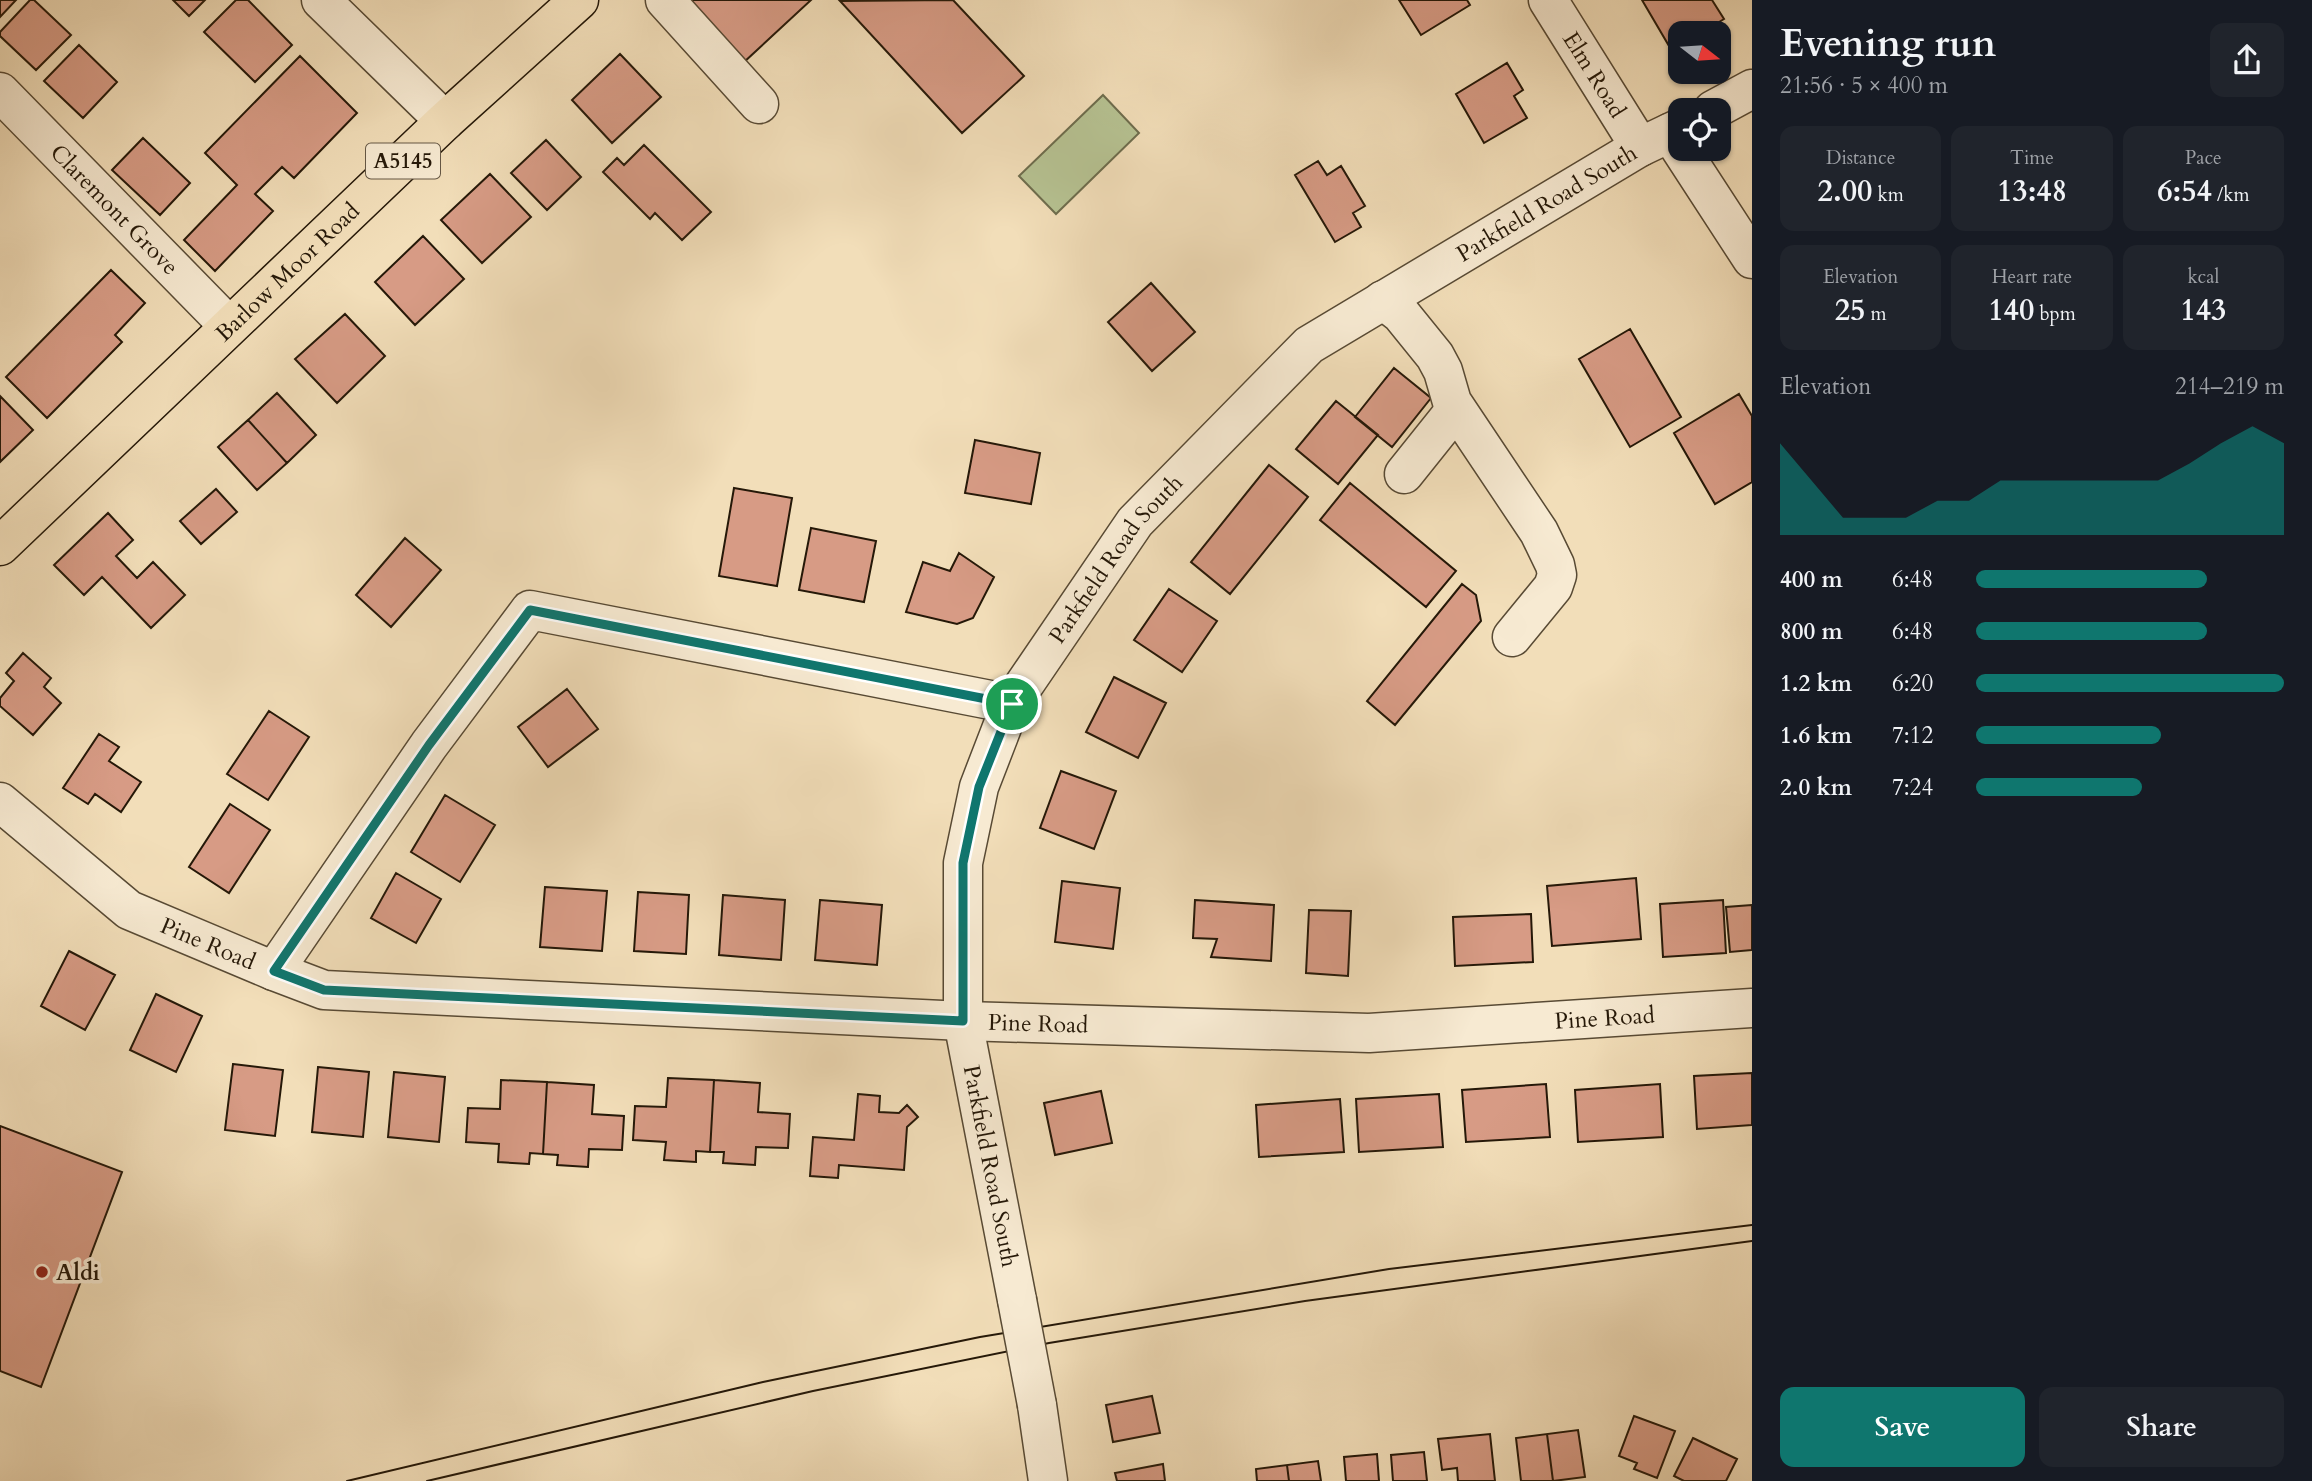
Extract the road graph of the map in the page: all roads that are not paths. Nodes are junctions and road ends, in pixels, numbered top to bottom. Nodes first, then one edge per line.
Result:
1 (321, 0) edge
2 (579, 0) edge
3 (665, 0) edge
4 (1548, 0) edge
5 (1752, 89) edge
6 (0, 92) edge
7 (1731, 100) edge
8 (759, 104) dead end
9 (445, 121) junction
10 (1663, 136) edge
11 (1752, 259) edge
12 (1383, 300) junction
13 (229, 326) junction
14 (1457, 409) junction
15 (1404, 474) dead end
16 (4, 533) edge
17 (1512, 638) dead end
18 (1012, 704) junction
19 (0, 802) edge
20 (274, 971) junction
21 (1752, 1008) edge
22 (963, 1021) junction
23 (1048, 1481) edge

1 - 9 street
2 - 9 main road, Barlow Moor Road / A5145
3 - 8 street
4 - 10 street, Elm Road
5 - 7 street
6 - 13 street, Claremont Grove
9 - 13 main road, Barlow Moor Road / A5145
10 - 11 street, Elm Road
10 - 12 street, Parkfield Road South
12 - 14 street
12 - 18 street, Parkfield Road South
13 - 16 main road, Barlow Moor Road / A5145
14 - 15 street
14 - 17 street
18 - 20 street
18 - 22 street, Parkfield Road South
19 - 20 street, Pine Road
20 - 22 street, Pine Road
21 - 22 street, Pine Road
22 - 23 street, Parkfield Road South, bridge

